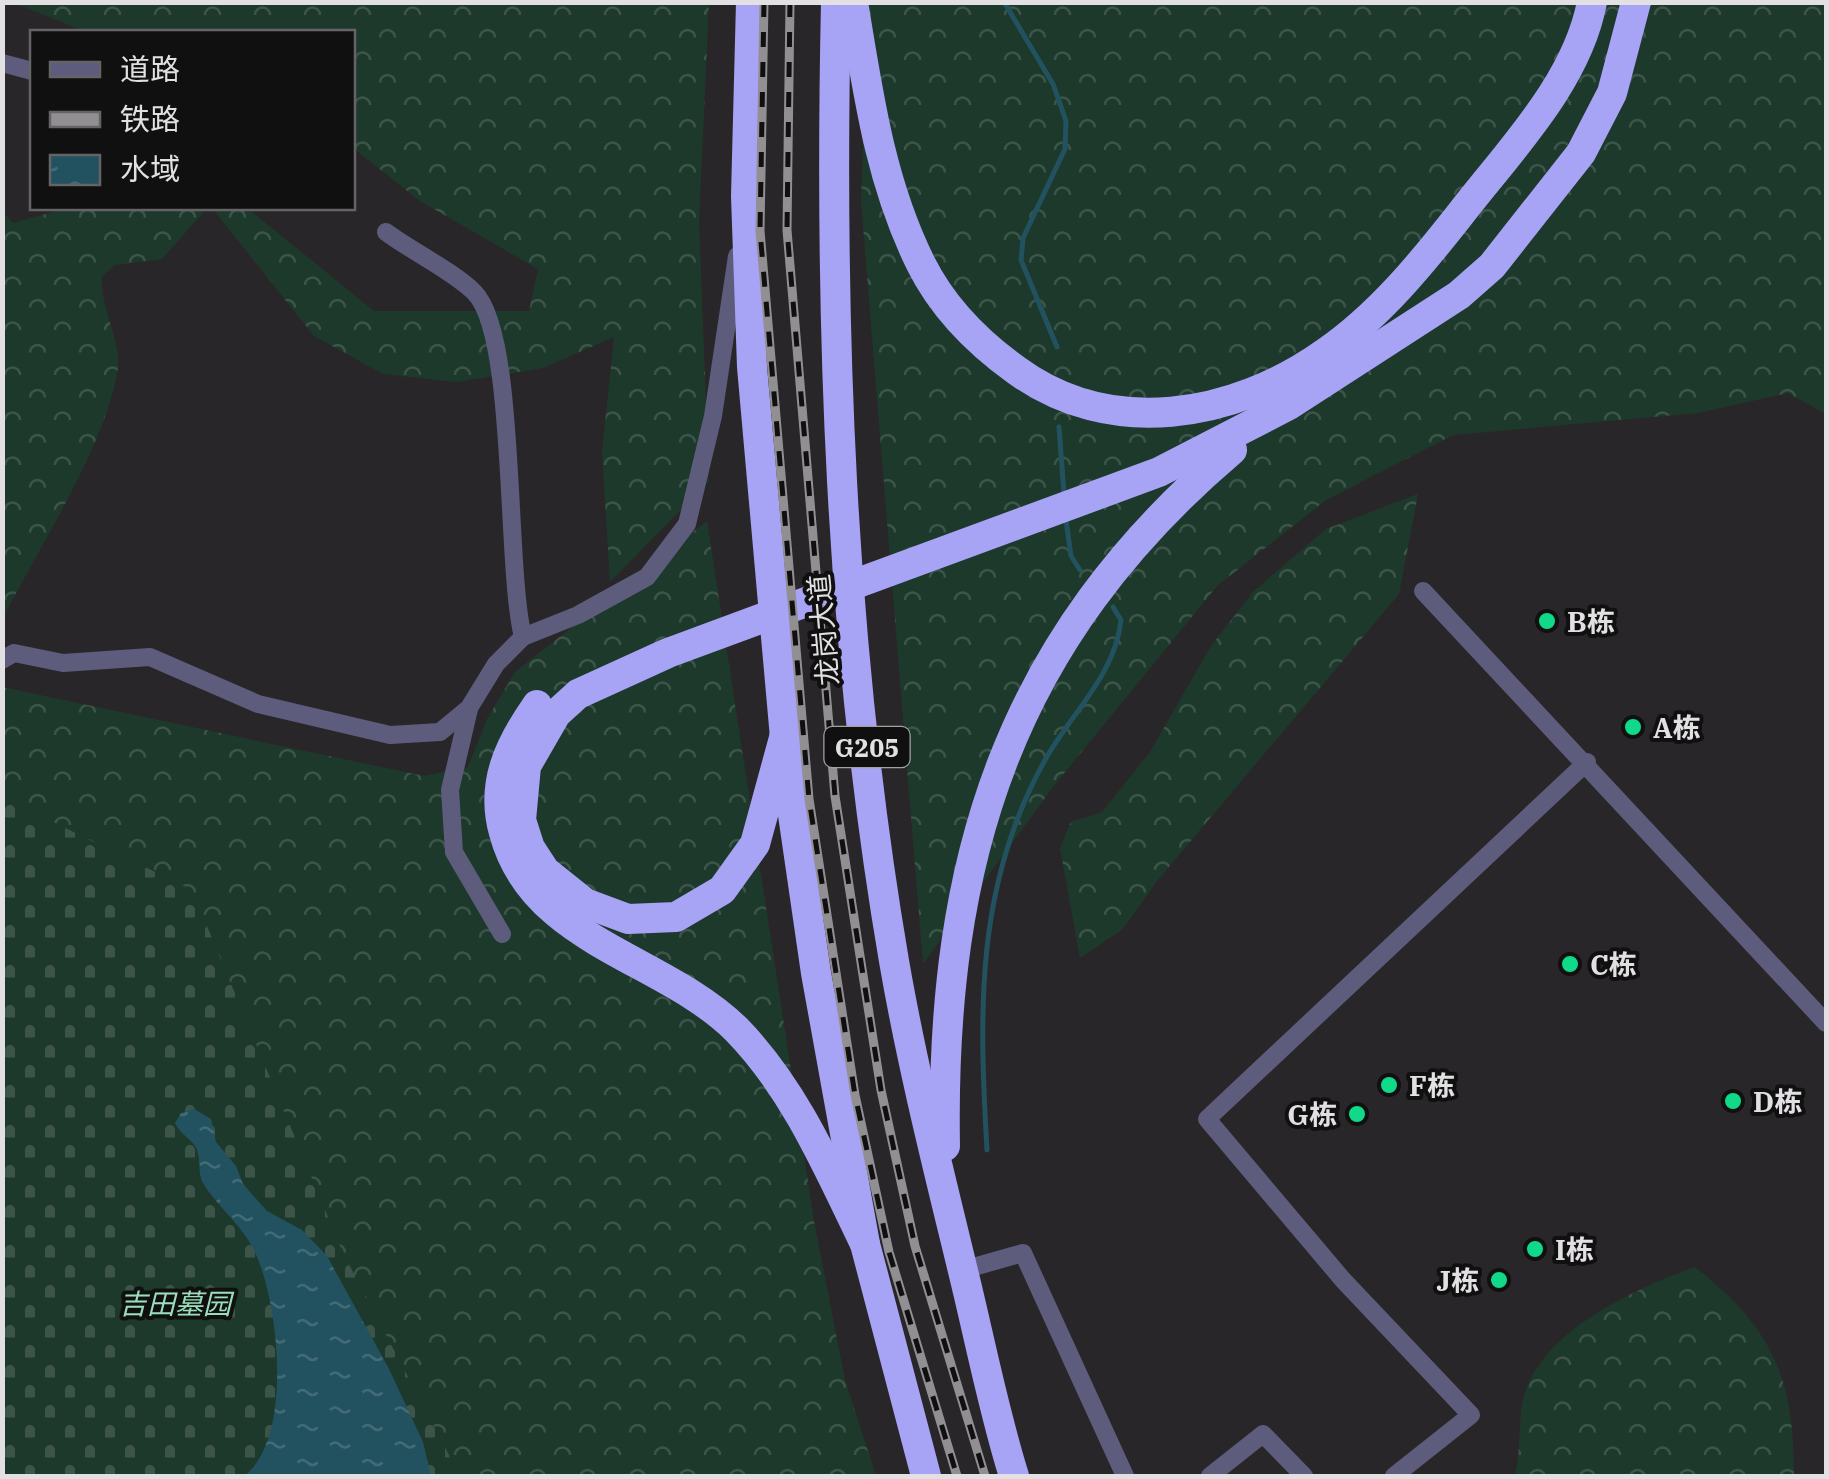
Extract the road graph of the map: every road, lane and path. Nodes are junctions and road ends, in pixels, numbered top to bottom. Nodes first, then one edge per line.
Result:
1 (751, 2) edge
2 (836, 2) edge
3 (853, 2) edge
4 (1592, 2) edge
5 (1600, 2) edge
6 (1636, 2) edge
7 (1575, 58) junction
8 (2, 63) edge
9 (30, 71) edge
10 (746, 196) junction
11 (386, 232) dead end
12 (1324, 354) junction
13 (1288, 405) junction
14 (1130, 473) junction
15 (1423, 591) dead end
16 (523, 637) junction
17 (666, 645) junction
18 (2, 660) edge
19 (469, 708) junction
20 (787, 727) junction
21 (1587, 762) junction
22 (502, 934) dead end
23 (1826, 1023) edge
24 (946, 1204) junction
25 (866, 1244) junction
26 (963, 1270) junction
27 (926, 1476) edge
28 (1014, 1476) edge
29 (1125, 1476) edge
30 (1210, 1476) edge
31 (1304, 1476) edge
32 (1394, 1476) edge

1 - 10 highway, 龙岗大道 / G205
2 - 24 highway, 龙岗大道 / G205
3 - 12 highway
4 - 7 highway
5 - 7 highway
6 - 13 highway
7 - 12 highway
8 - 9 street
10 - 16 street
10 - 20 highway, 龙岗大道 / G205
11 - 16 street
12 - 14 highway
13 - 14 highway
13 - 24 highway
14 - 17 highway
15 - 21 street
16 - 19 street
17 - 20 highway
17 - 25 highway
18 - 19 street
19 - 22 street
20 - 25 highway, 龙岗大道 / G205
21 - 23 street
21 - 32 street
24 - 26 highway, 龙岗大道 / G205
25 - 27 highway, 龙岗大道 / G205
26 - 28 highway, 龙岗大道 / G205
26 - 29 street
30 - 31 street

